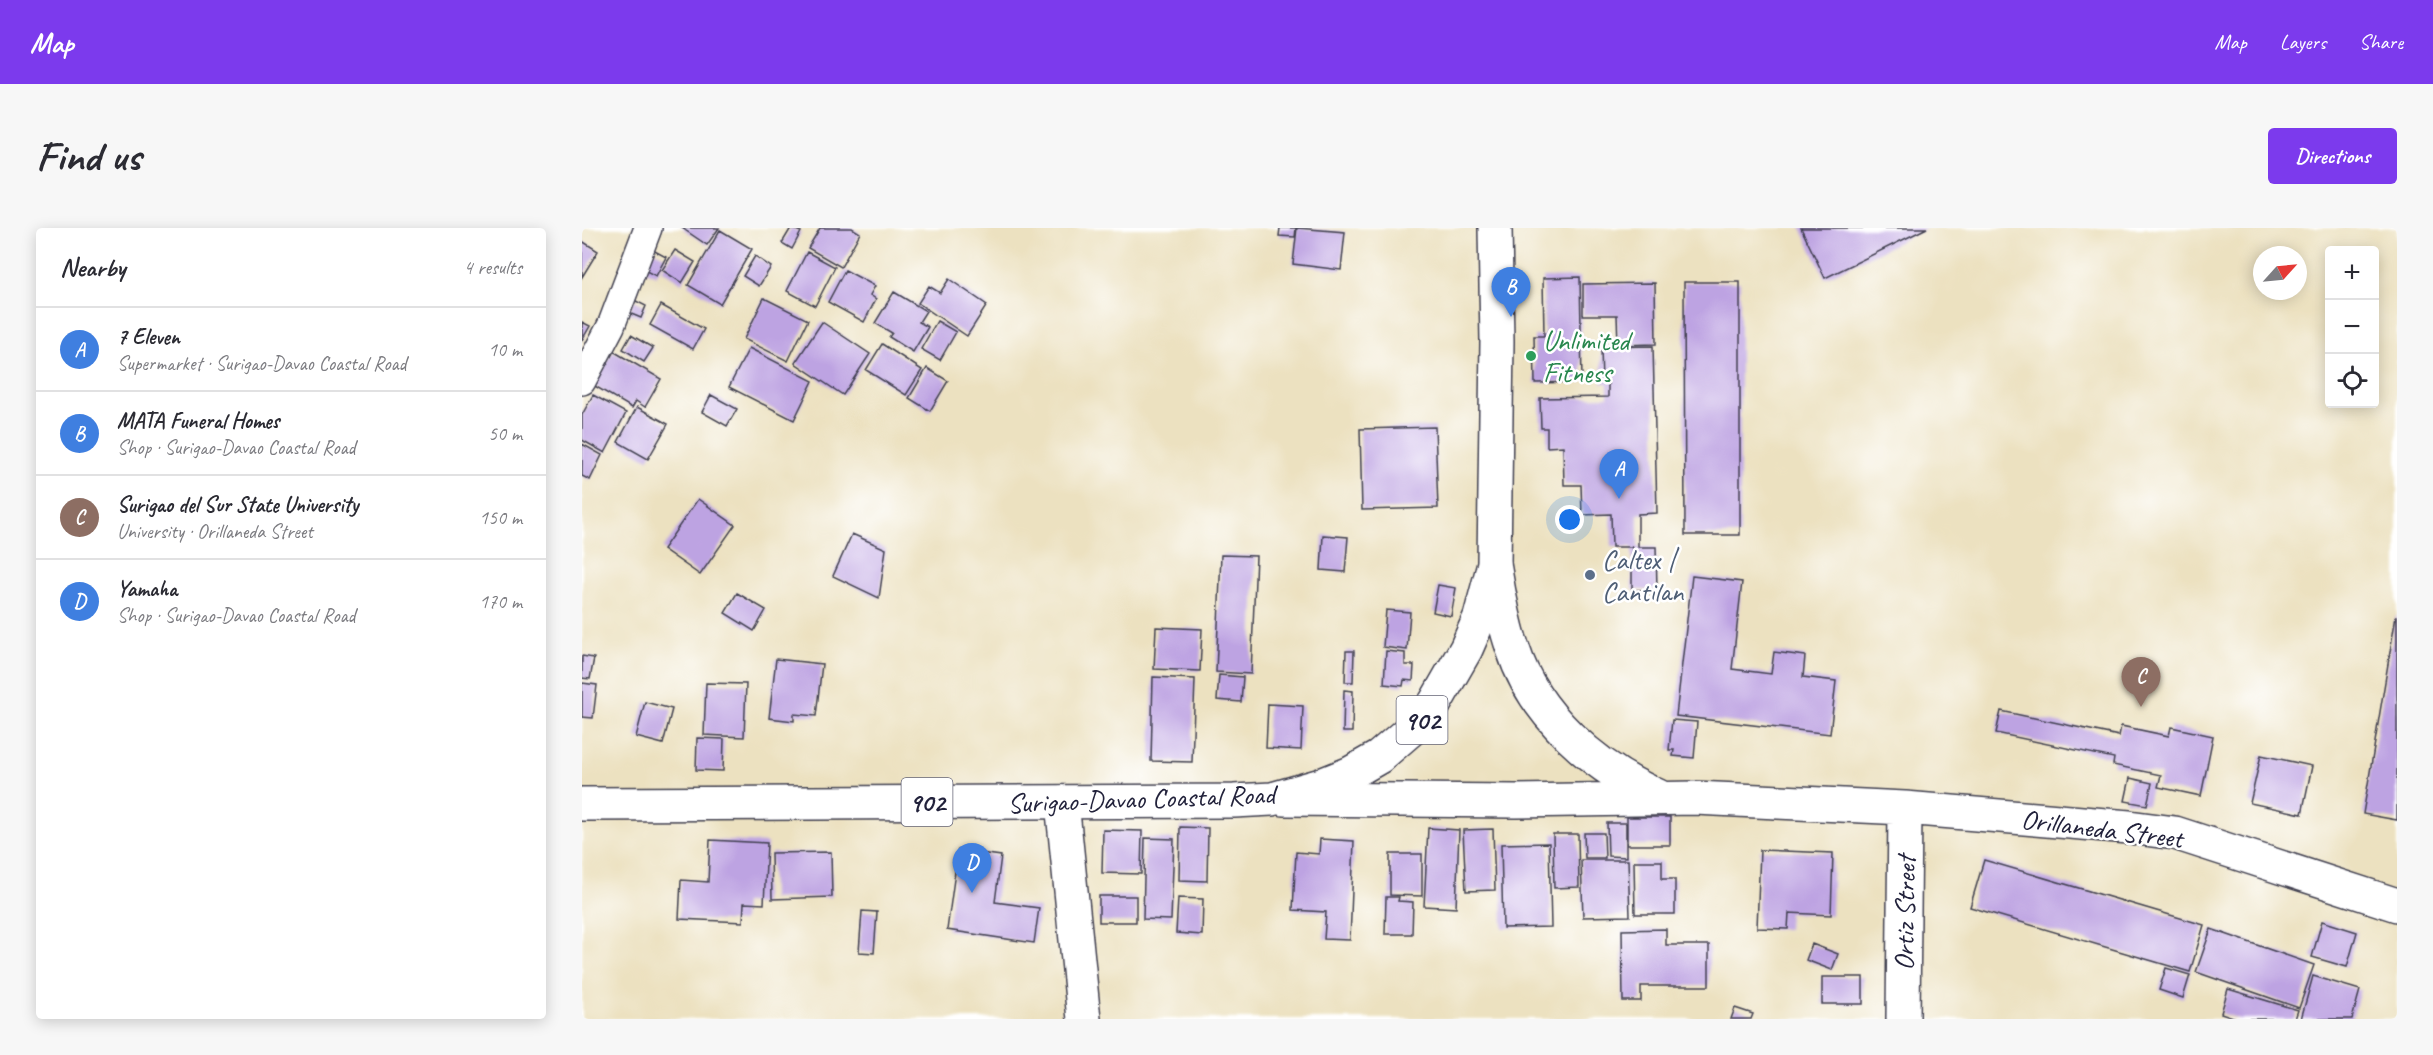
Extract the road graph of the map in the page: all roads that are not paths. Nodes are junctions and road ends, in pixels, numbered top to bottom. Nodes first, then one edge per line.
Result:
1 (648, 228) edge
2 (1495, 228) edge
3 (582, 381) edge
4 (1494, 564) junction
5 (1272, 799) junction
6 (1665, 799) junction
7 (1062, 802) junction
8 (582, 804) edge
9 (1905, 808) junction
10 (2397, 905) edge
11 (1084, 1019) edge
12 (1903, 1019) edge

1 - 3 street
2 - 4 main road, Surigao-Davao Coastal Road / 902
4 - 5 main road, Surigao-Davao Coastal Road / 902
4 - 6 main road
5 - 6 main road, Orillaneda Street
5 - 7 main road, Surigao-Davao Coastal Road / 902
6 - 9 main road, Orillaneda Street
7 - 8 main road, Surigao-Davao Coastal Road / 902
7 - 11 main road
9 - 10 main road, Orillaneda Street
9 - 12 main road, Ortiz Street

